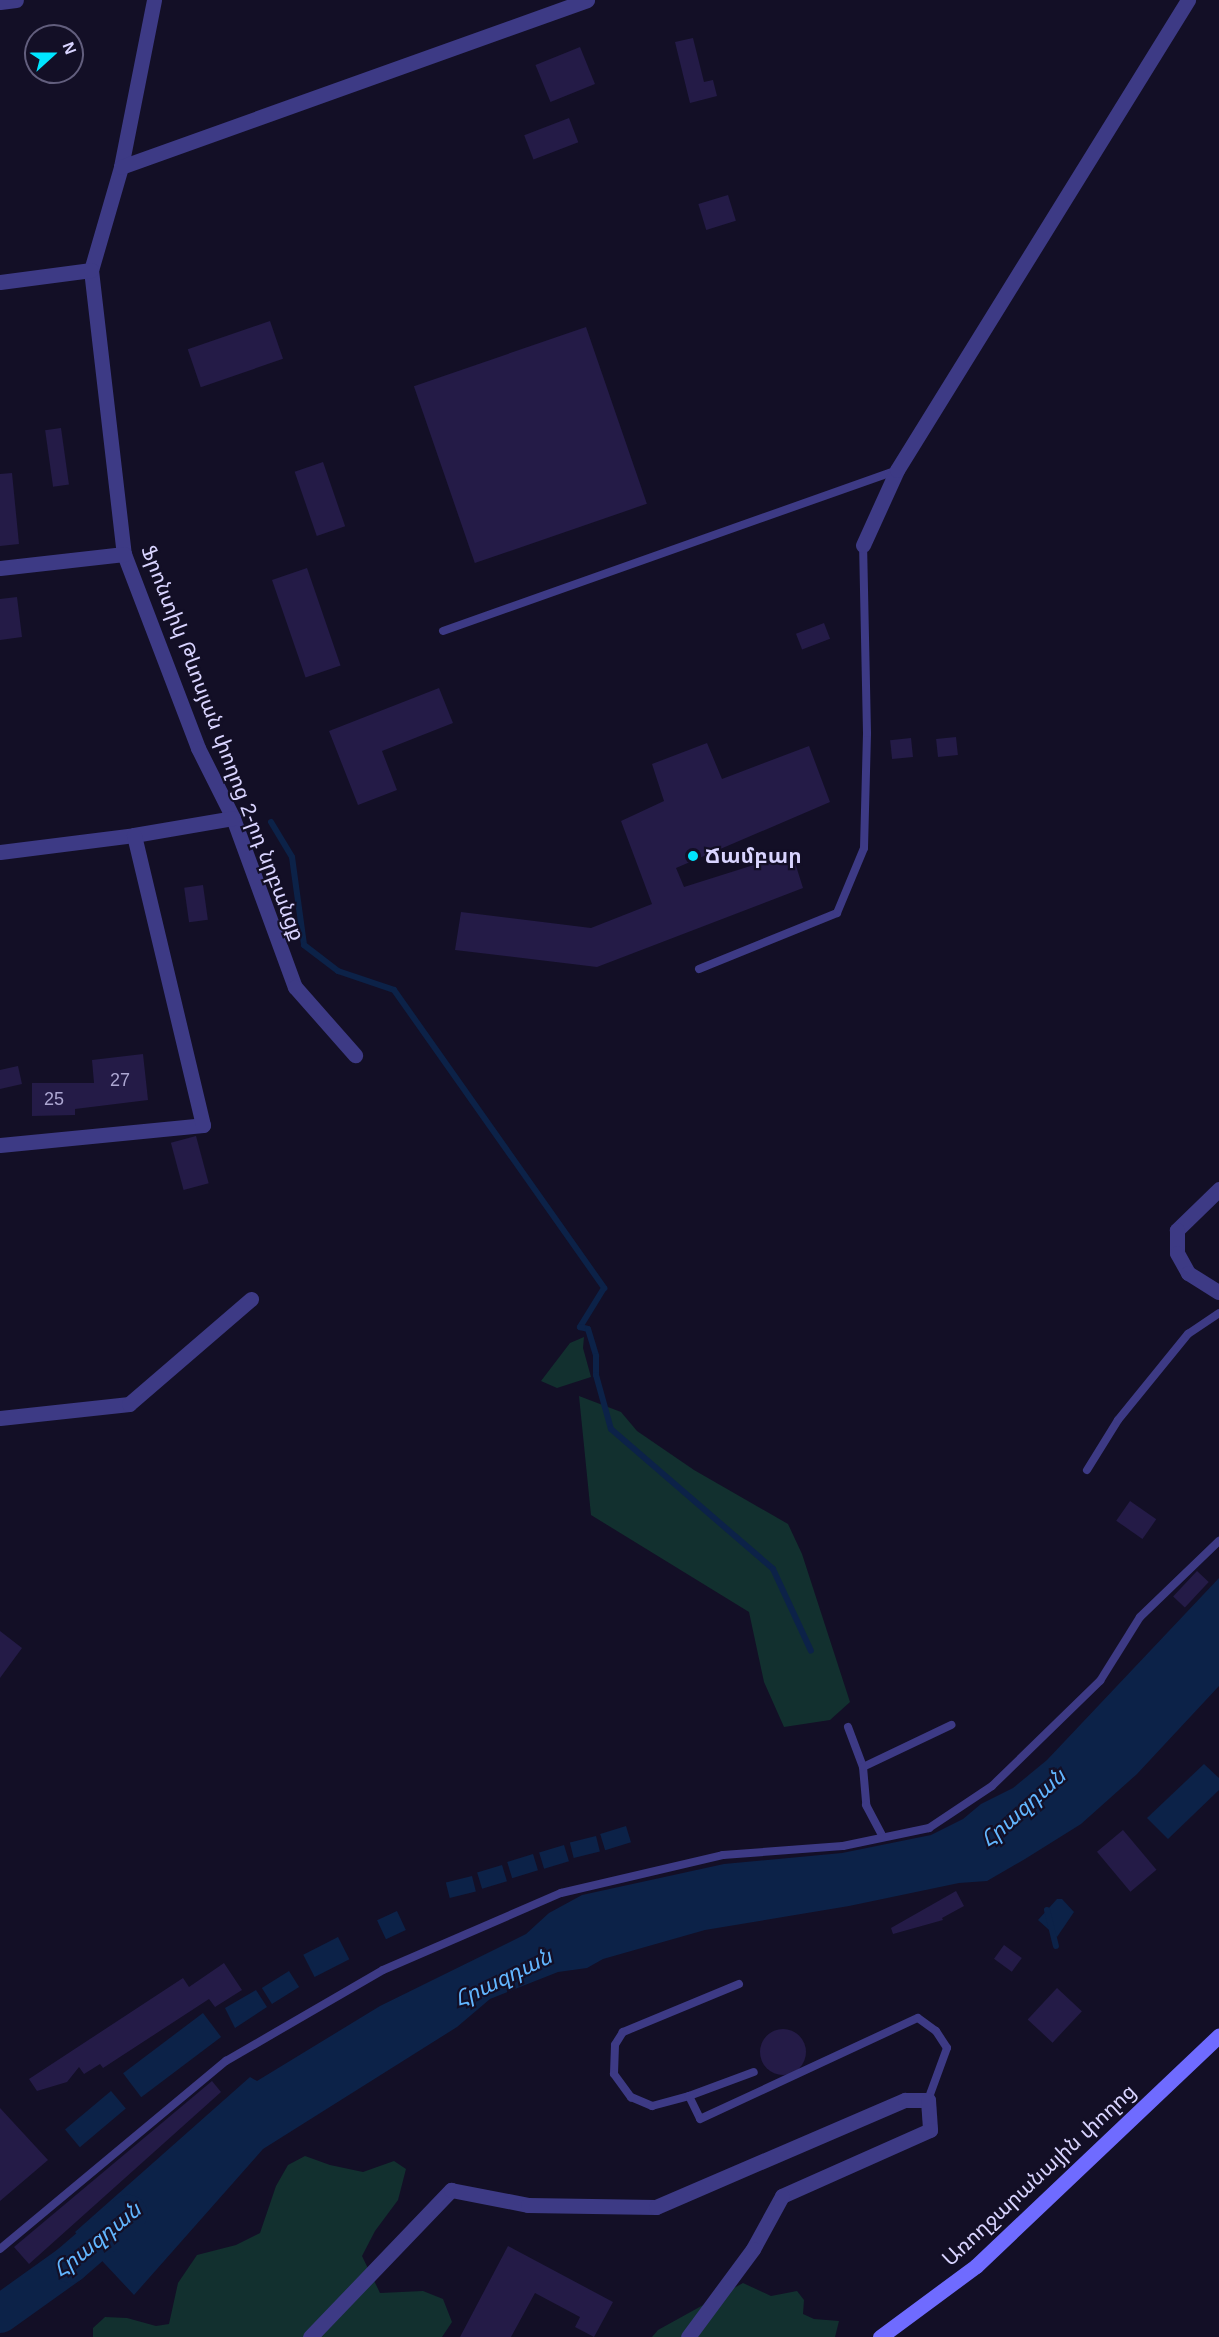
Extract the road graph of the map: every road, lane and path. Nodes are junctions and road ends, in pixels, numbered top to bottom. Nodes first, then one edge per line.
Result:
1 (16, 0) edge
2 (154, 0) edge
3 (586, 0) edge
4 (1188, 0) edge
5 (0, 2) edge
6 (121, 167) junction
7 (91, 270) junction
8 (0, 282) edge
9 (897, 470) junction
10 (863, 544) joint
11 (124, 554) junction
12 (0, 568) edge
13 (443, 631) dead end
14 (233, 818) junction
15 (134, 835) junction
16 (0, 852) edge
17 (699, 969) dead end
18 (355, 1055) dead end
19 (0, 1145) edge
20 (1219, 1189) edge
21 (1219, 1292) edge
22 (251, 1299) dead end
23 (1219, 1313) edge
24 (0, 1418) edge
25 (1087, 1470) dead end
26 (1219, 1541) edge
27 (951, 1725) dead end
28 (848, 1727) dead end
29 (863, 1767) junction
30 (883, 1837) junction
31 (739, 1984) dead end
32 (1219, 2035) edge
33 (754, 2072) dead end
34 (689, 2096) junction
35 (928, 2100) junction
36 (0, 2249) edge
37 (310, 2337) edge
38 (688, 2337) edge
39 (880, 2337) edge

1 - 5 street
2 - 6 street, Ֆրոնտիկ Թևոսյան փողոց 2-րդ նրբանցք
3 - 6 street
4 - 9 street
6 - 7 street, Ֆրոնտիկ Թևոսյան փողոց 2-րդ նրբանցք
7 - 8 street
7 - 11 street, Ֆրոնտիկ Թևոսյան փողոց 2-րդ նրբանցք
9 - 10 street
9 - 13 lane
10 - 17 lane
11 - 12 street
11 - 14 street, Ֆրոնտիկ Թևոսյան փողոց 2-րդ նրբանցք
14 - 15 street
14 - 18 street, Ֆրոնտիկ Թևոսյան փողոց 2-րդ նրբանցք
15 - 16 street
15 - 19 street
20 - 21 street
22 - 24 street
23 - 25 lane
26 - 30 lane
27 - 29 lane
28 - 29 lane
29 - 30 lane
30 - 36 lane
31 - 34 lane
32 - 39 main road, Առողջարանային փողոց
33 - 34 lane
34 - 35 lane
35 - 37 street
35 - 38 street

